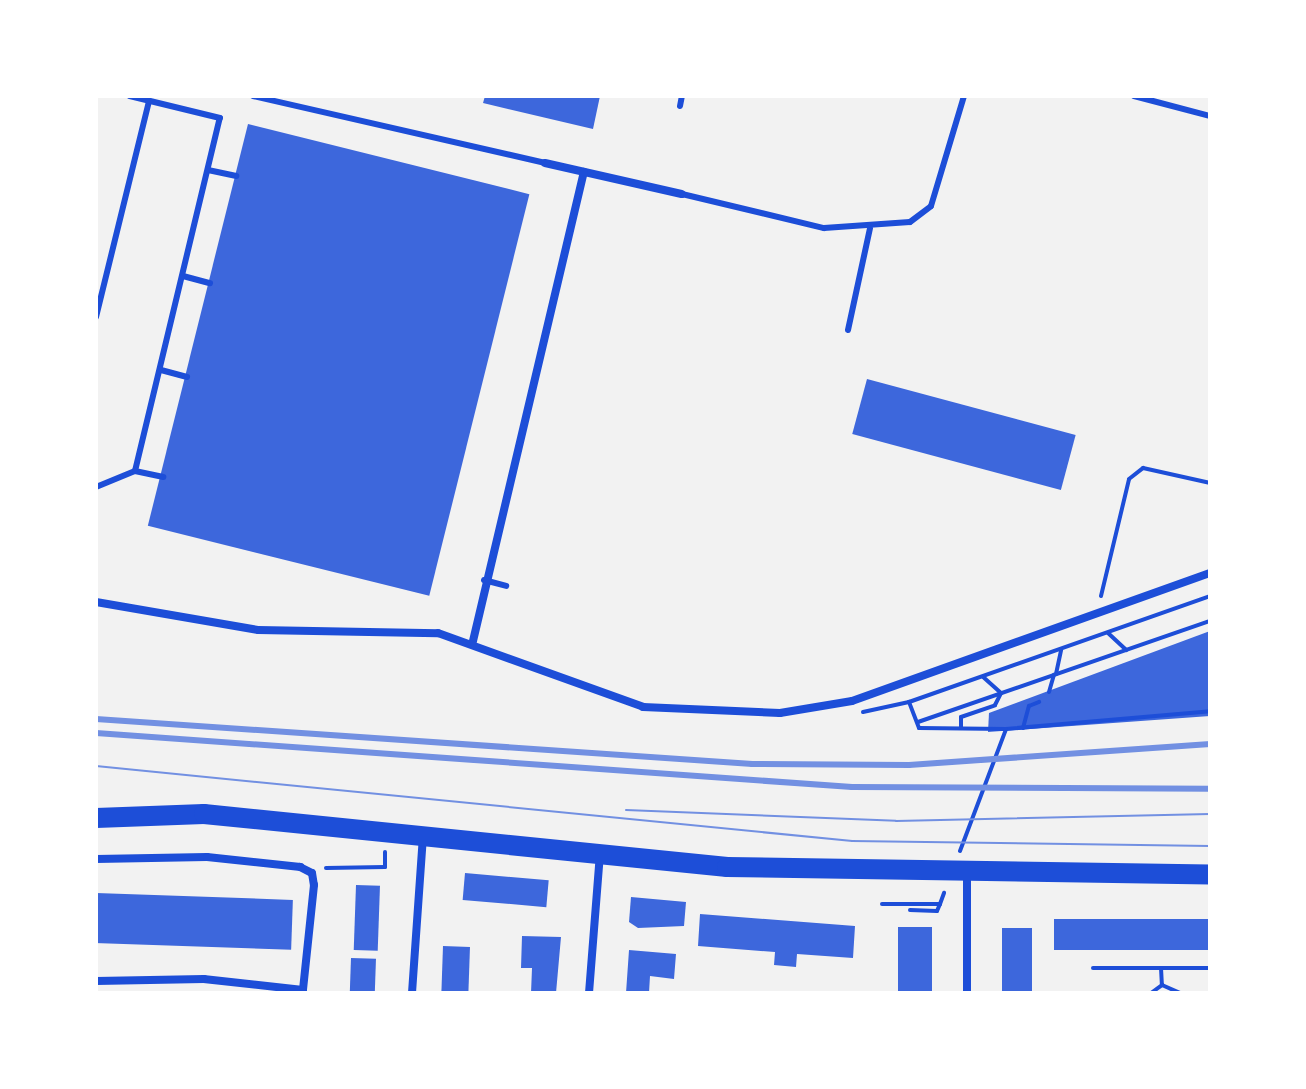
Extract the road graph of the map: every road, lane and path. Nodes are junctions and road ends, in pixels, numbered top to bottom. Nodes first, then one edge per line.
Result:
1 (130, 96) edge
2 (253, 96) edge
3 (682, 96) edge
4 (964, 96) edge
5 (1134, 96) edge
6 (149, 101) junction
7 (680, 106) dead end
8 (1210, 116) edge
9 (545, 163) joint
10 (208, 170) junction
11 (584, 172) junction
12 (236, 176) dead end
13 (682, 194) joint
14 (870, 228) junction
15 (183, 276) junction
16 (210, 283) dead end
17 (96, 317) edge
18 (848, 330) dead end
19 (161, 370) junction
20 (187, 377) dead end
21 (135, 471) junction
22 (163, 477) dead end
23 (1210, 483) edge
24 (96, 487) edge
25 (1210, 573) edge
26 (484, 580) junction
27 (506, 586) dead end
28 (1210, 596) edge
29 (96, 602) edge
30 (1097, 614) junction
31 (1210, 621) edge
32 (1108, 633) junction
33 (473, 641) junction
34 (1061, 650) junction
35 (1126, 650) junction
36 (1055, 674) junction
37 (983, 677) junction
38 (1049, 692) dead end
39 (1001, 693) junction
40 (1039, 702) dead end
41 (1210, 711) edge
42 (917, 722) junction
43 (961, 727) junction
44 (1023, 728) junction
45 (1006, 729) junction
46 (96, 818) edge
47 (423, 834) junction
48 (385, 847) dead end
49 (600, 852) junction
50 (96, 859) edge
51 (961, 867) junction
52 (312, 873) junction
53 (1210, 875) edge
54 (945, 890) dead end
55 (882, 904) dead end
56 (940, 904) junction
57 (910, 910) dead end
58 (1093, 968) dead end
59 (1161, 968) junction
60 (1210, 968) edge
61 (96, 981) edge
62 (1162, 985) junction
63 (303, 991) edge
64 (412, 993) edge
65 (589, 993) edge
66 (967, 993) edge
67 (1151, 993) edge
68 (1180, 993) edge

1 - 6 lane
2 - 9 lane
3 - 7 lane
4 - 14 lane
5 - 8 lane
6 - 10 lane
6 - 17 lane
9 - 11 street
10 - 12 lane
10 - 15 lane
11 - 13 street
11 - 26 street
13 - 14 lane
14 - 18 lane
15 - 16 lane
15 - 19 lane
19 - 20 lane
19 - 21 lane
21 - 22 lane
21 - 24 lane
23 - 30 path
25 - 30 street
26 - 27 lane
26 - 33 street
28 - 32 path
29 - 33 street
30 - 33 street
31 - 35 path
32 - 34 path
32 - 35 path
34 - 36 path
34 - 37 path
35 - 36 path
36 - 38 path
36 - 39 path
37 - 39 path
37 - 42 path
39 - 42 path
39 - 43 path
40 - 44 path
41 - 44 path
42 - 43 path
43 - 45 path
44 - 45 path
45 - 51 path
46 - 47 main road
47 - 49 main road
47 - 64 street
48 - 52 path
49 - 51 main road
49 - 65 street
50 - 52 street
51 - 53 main road
51 - 66 street
52 - 63 street
54 - 56 path
55 - 56 path
56 - 57 path
58 - 59 path
59 - 60 path
59 - 62 path
61 - 63 street
62 - 67 path
62 - 68 path

